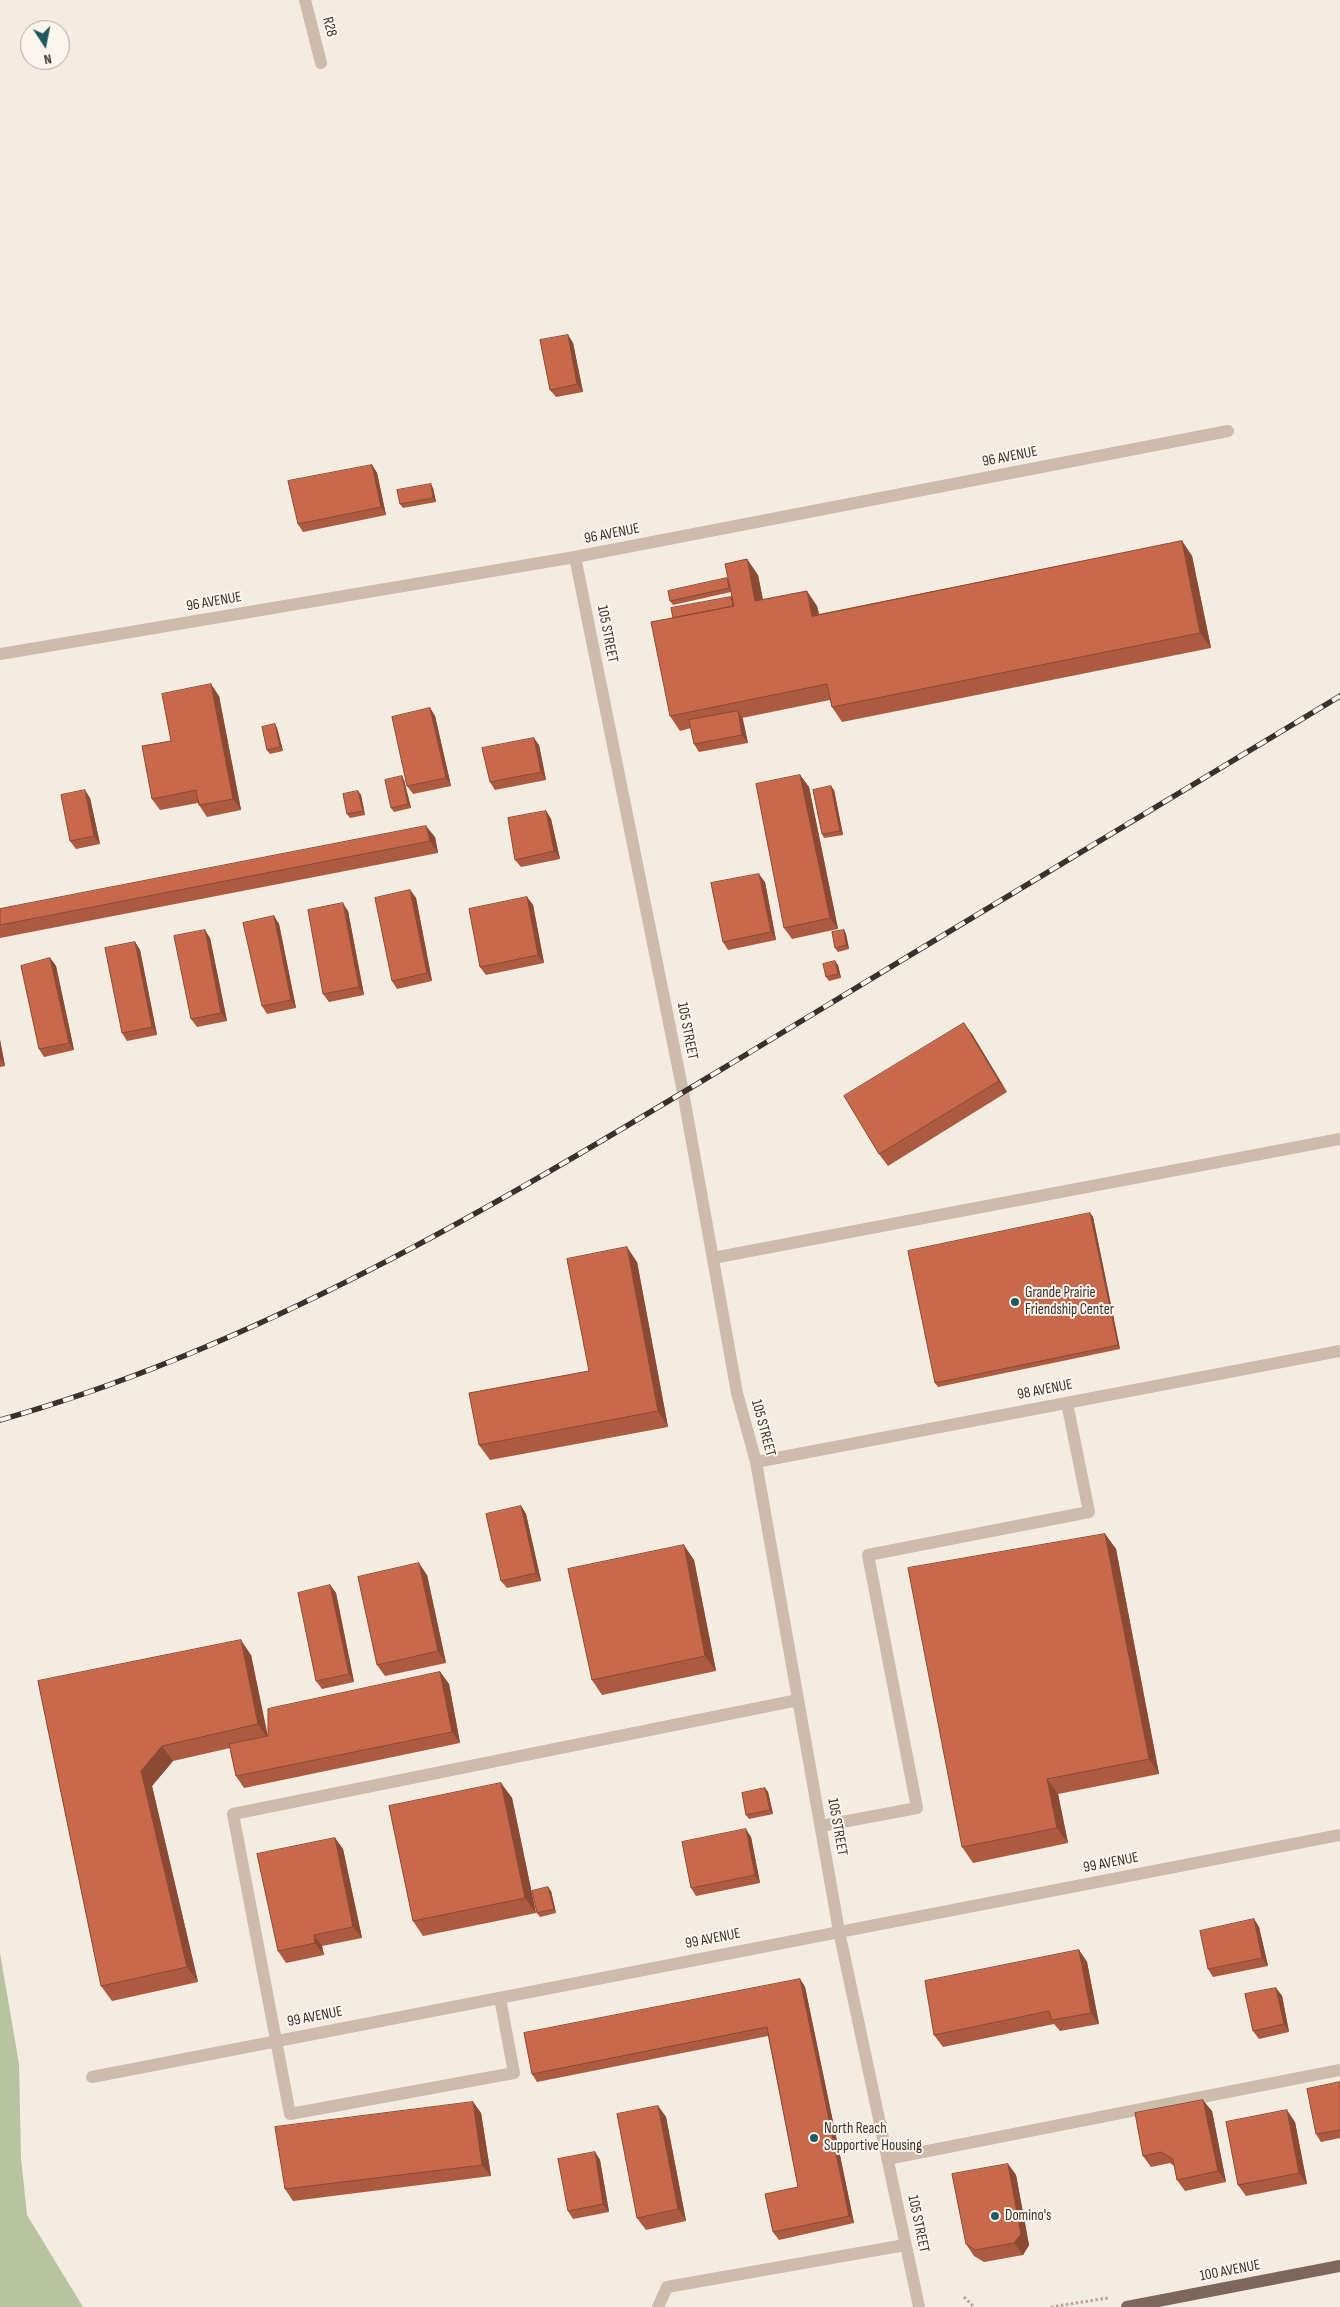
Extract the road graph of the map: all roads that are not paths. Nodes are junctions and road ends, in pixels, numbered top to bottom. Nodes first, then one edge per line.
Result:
1 (306, 0) edge
2 (321, 63) dead end
3 (1228, 432) dead end
4 (575, 558) junction
5 (0, 654) edge
6 (1340, 1139) edge
7 (713, 1258) junction
8 (1340, 1351) edge
9 (1068, 1403) junction
10 (756, 1462) junction
11 (798, 1700) junction
12 (821, 1826) junction
13 (1340, 1836) edge
14 (839, 1931) junction
15 (500, 1998) junction
16 (278, 2041) junction
17 (1340, 2070) edge
18 (92, 2077) dead end
19 (887, 2159) junction
20 (906, 2244) junction
21 (1340, 2266) edge
22 (658, 2307) edge
23 (918, 2307) edge
24 (1127, 2307) edge

1 - 2 street, R28
3 - 4 street, 96 AVENUE
4 - 5 street, 96 AVENUE
4 - 7 street, 105 STREET
6 - 7 street
7 - 10 street, 105 STREET
8 - 9 street, 98 AVENUE
9 - 10 street, 98 AVENUE
9 - 12 street
10 - 11 street, 105 STREET
11 - 12 street, 105 STREET
11 - 16 street
12 - 14 street, 105 STREET
13 - 14 street, 99 AVENUE
14 - 15 street, 99 AVENUE
14 - 19 street, 105 STREET
15 - 16 street, 99 AVENUE
15 - 16 street
16 - 18 street, 99 AVENUE
17 - 19 street
19 - 20 street, 105 STREET
20 - 22 street
20 - 23 street, 105 STREET
21 - 24 main road, 100 AVENUE

